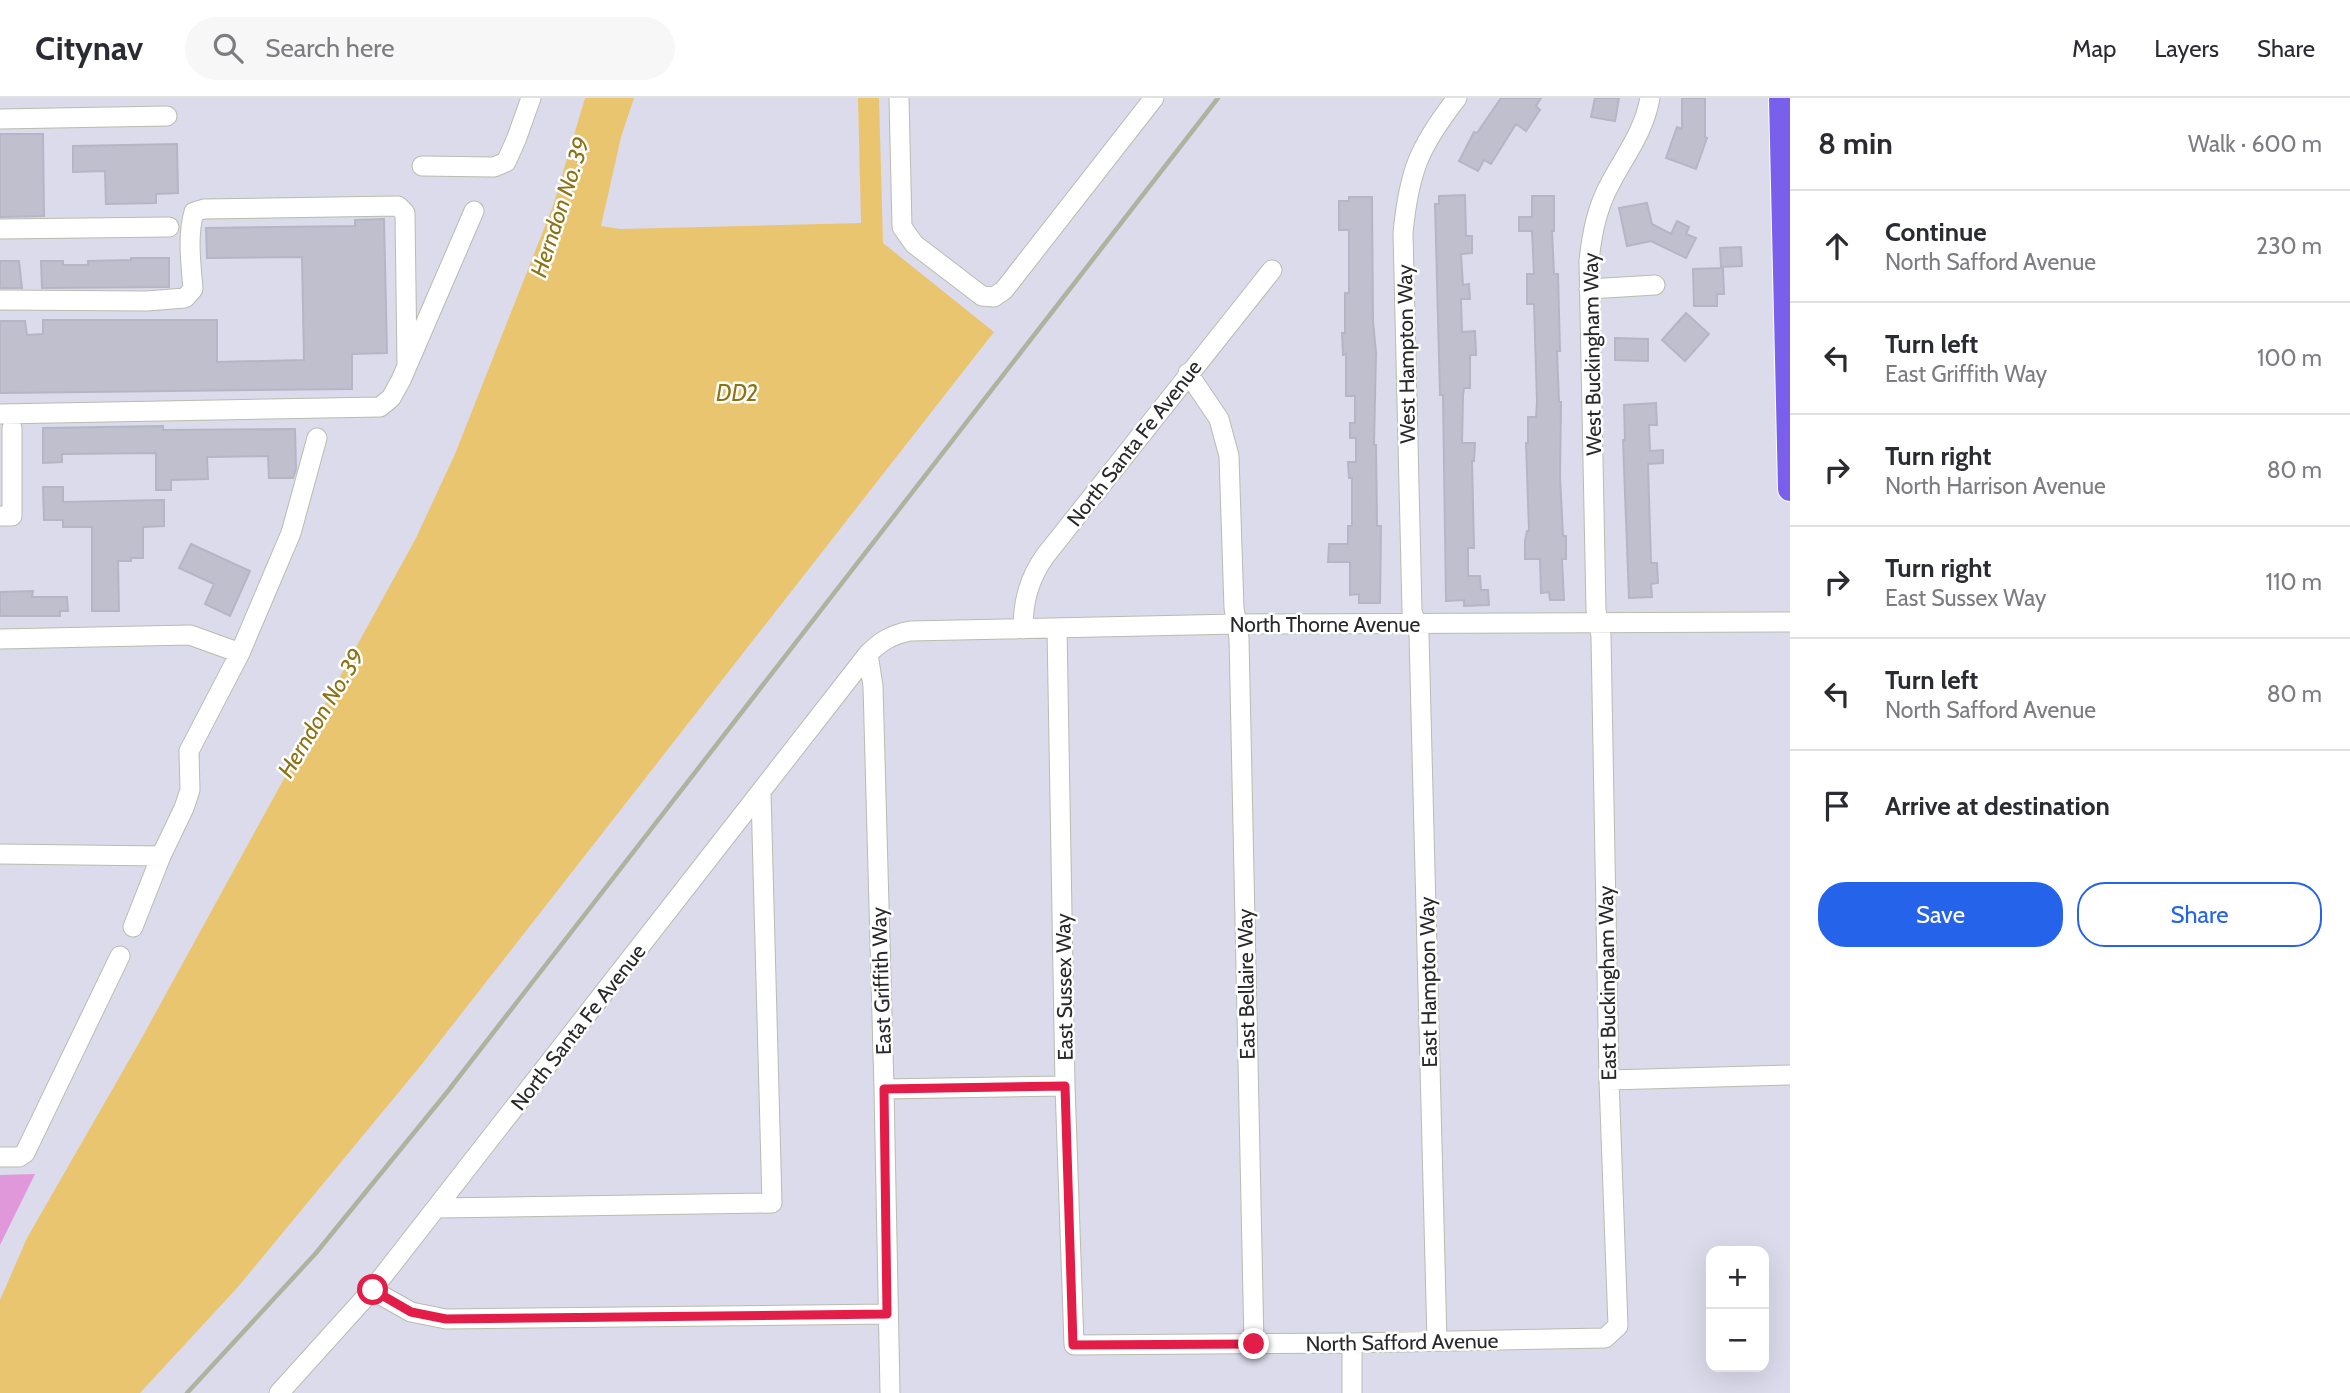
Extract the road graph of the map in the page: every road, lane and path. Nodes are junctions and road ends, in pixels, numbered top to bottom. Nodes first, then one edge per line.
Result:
1 (530, 98) edge
2 (899, 98) edge
3 (1154, 98) edge
4 (1457, 98) edge
5 (1650, 98) edge
6 (1781, 98) edge
7 (167, 116) dead end
8 (0, 119) edge
9 (1787, 164) edge
10 (422, 166) dead end
11 (474, 211) dead end
12 (169, 227) dead end
13 (0, 229) edge
14 (1272, 270) dead end
15 (1655, 285) dead end
16 (1589, 289) junction
17 (0, 300) edge
18 (407, 364) junction
19 (1188, 373) junction
20 (6, 421) edge
21 (317, 438) dead end
22 (1790, 489) edge
23 (0, 516) edge
24 (1790, 622) edge
25 (1599, 623) junction
26 (1237, 624) junction
27 (1416, 624) junction
28 (1057, 628) junction
29 (1023, 629) junction
30 (0, 639) edge
31 (240, 653) junction
32 (868, 654) junction
33 (761, 794) junction
34 (0, 854) edge
35 (161, 856) junction
36 (133, 927) dead end
37 (120, 956) dead end
38 (1790, 1075) edge
39 (1609, 1080) junction
40 (1065, 1086) junction
41 (884, 1089) junction
42 (0, 1157) edge
43 (436, 1208) junction
44 (373, 1290) junction
45 (887, 1314) junction
46 (1605, 1338) joint
47 (1437, 1341) junction
48 (1352, 1343) junction
49 (1254, 1344) junction
50 (1073, 1345) joint
51 (279, 1393) edge
52 (890, 1393) edge
53 (1352, 1393) edge

1 - 10 street
2 - 3 street
4 - 27 street, West Hampton Way
5 - 16 street, West Buckingham Way
6 - 9 main road
7 - 8 street
9 - 22 main road
11 - 18 street
12 - 13 street
14 - 19 street, North Santa Fe Avenue
15 - 16 street
16 - 25 street, West Buckingham Way
17 - 18 street
18 - 20 street
19 - 26 street, East Bellaire Way
19 - 29 street, North Santa Fe Avenue
20 - 23 street
21 - 31 street
24 - 25 street, North Thorne Avenue
25 - 27 street, North Thorne Avenue
25 - 39 street, East Buckingham Way
26 - 27 street, North Thorne Avenue
26 - 28 street, North Thorne Avenue
26 - 49 street, East Bellaire Way
27 - 47 street, East Hampton Way
28 - 29 street, North Thorne Avenue
28 - 40 street, East Sussex Way
29 - 32 street, North Thorne Avenue
30 - 31 street
31 - 35 street
32 - 33 street, North Santa Fe Avenue
32 - 41 street, East Griffith Way
33 - 43 street, North Santa Fe Avenue
33 - 43 street
34 - 35 street
35 - 36 street
37 - 42 street
38 - 39 street
39 - 46 street, East Buckingham Way
40 - 41 street
40 - 50 street, East Sussex Way
41 - 45 street, East Griffith Way
43 - 44 street, North Santa Fe Avenue
44 - 45 street
44 - 51 street, North Santa Fe Avenue
45 - 52 street, East Griffith Way
46 - 47 street, North Safford Avenue
47 - 48 street, North Safford Avenue
48 - 49 street, North Safford Avenue
48 - 53 street
49 - 50 street, North Safford Avenue

